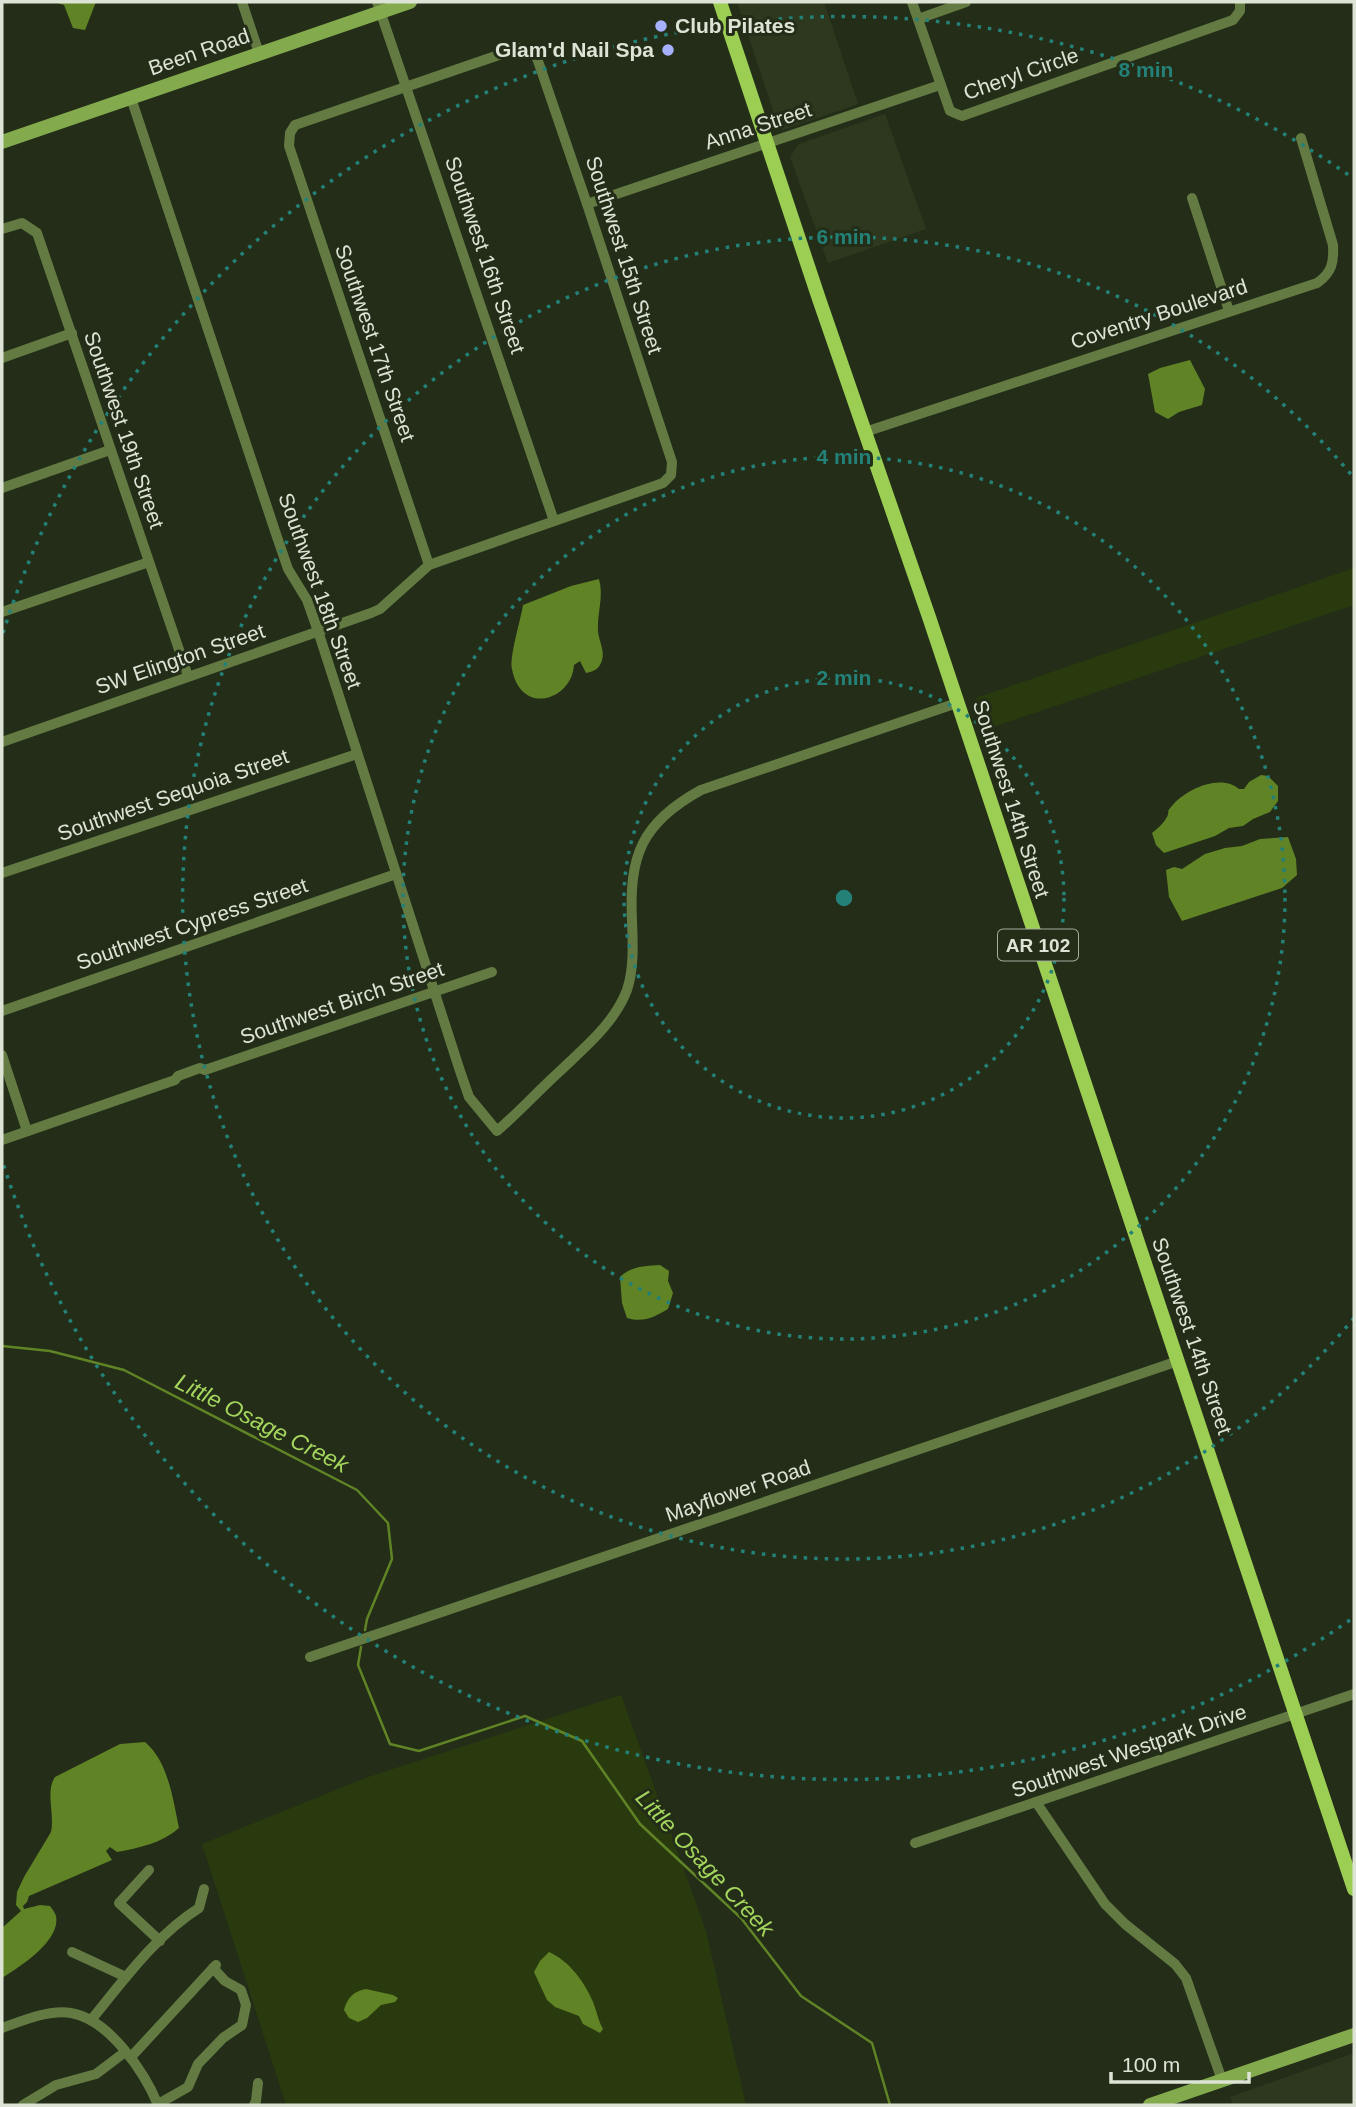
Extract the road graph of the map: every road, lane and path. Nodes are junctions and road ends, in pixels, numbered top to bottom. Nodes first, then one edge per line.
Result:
1 (242, 2) edge
2 (410, 2) edge
3 (720, 2) edge
4 (912, 2) edge
5 (966, 2) edge
6 (1240, 2) edge
7 (379, 7) edge
8 (918, 19) junction
9 (259, 53) junction
10 (940, 85) junction
11 (407, 86) junction
12 (131, 98) junction
13 (1301, 138) dead end
14 (2, 142) edge
15 (767, 142) junction
16 (1192, 198) dead end
17 (587, 204) junction
18 (2, 229) edge
19 (1229, 311) junction
20 (72, 333) junction
21 (2, 358) edge
22 (865, 432) junction
23 (110, 450) junction
24 (2, 488) edge
25 (554, 521) junction
26 (149, 562) junction
27 (429, 565) junction
28 (2, 612) edge
29 (318, 631) junction
30 (188, 676) junction
31 (957, 703) junction
32 (2, 742) edge
33 (357, 754) junction
34 (2, 873) edge
35 (396, 874) junction
36 (492, 972) dead end
37 (435, 992) junction
38 (2, 1011) edge
39 (2, 1055) edge
40 (27, 1131) junction
41 (2, 1140) edge
42 (1178, 1362) junction
43 (310, 1657) dead end
44 (1354, 1694) edge
45 (1295, 1714) junction
46 (1036, 1802) junction
47 (915, 1843) dead end
48 (149, 1870) dead end
49 (204, 1889) dead end
50 (1354, 1889) edge
51 (160, 1941) junction
52 (72, 1952) dead end
53 (126, 1977) junction
54 (91, 2020) junction
55 (2, 2028) edge
56 (1354, 2035) edge
57 (128, 2054) junction
58 (1222, 2080) junction
59 (258, 2082) dead end
60 (23, 2105) edge
61 (158, 2105) edge
62 (254, 2105) edge
63 (1150, 2105) edge

1 - 9 street
2 - 7 street, Been Road
3 - 15 main road, Southwest 14th Street / AR 102
4 - 8 street, Cheryl Circle
5 - 8 street
6 - 10 street, Cheryl Circle
7 - 9 street, Been Road
7 - 11 street, Southwest 16th Street
8 - 10 street, Cheryl Circle
9 - 12 street, Been Road
10 - 15 street, Anna Street
11 - 17 street, Southwest 15th Street
11 - 25 street, Southwest 16th Street
11 - 27 street, Southwest 17th Street
12 - 14 street, Been Road
12 - 29 street, Southwest 18th Street
13 - 19 street, Coventry Boulevard
15 - 17 street, Anna Street
15 - 22 main road, Southwest 14th Street / AR 102
16 - 19 street
17 - 25 street, Southwest 15th Street
18 - 20 street, Southwest 19th Street
19 - 22 street, Coventry Boulevard
20 - 21 street
20 - 23 street, Southwest 19th Street
22 - 31 main road, Southwest 14th Street / AR 102
23 - 24 street
23 - 26 street, Southwest 19th Street
25 - 27 street
26 - 28 street
26 - 30 street, Southwest 19th Street
27 - 29 street, SW Elington Street
29 - 30 street, SW Elington Street
29 - 33 street, Southwest 18th Street
30 - 32 street, SW Elington Street
31 - 37 street, Southwest 18th Street
31 - 42 main road, Southwest 14th Street / AR 102
33 - 34 street, Southwest Sequoia Street
33 - 35 street, Southwest 18th Street
35 - 37 street, Southwest 18th Street
35 - 38 street, Southwest Cypress Street
36 - 37 street, Southwest Birch Street
37 - 40 street, Southwest Birch Street
39 - 40 street
40 - 41 street, Southwest Birch Street
42 - 43 street, Mayflower Road
42 - 45 main road, Southwest 14th Street / AR 102
44 - 45 street, Southwest Westpark Drive
45 - 46 street, Southwest Westpark Drive
45 - 50 main road, Southwest 14th Street / AR 102
46 - 47 street, Southwest Westpark Drive
46 - 58 street
48 - 51 street
49 - 51 street
51 - 53 street
52 - 53 street
53 - 54 street
54 - 55 street
54 - 57 street
56 - 58 street
57 - 60 street
57 - 61 street
57 - 61 street
58 - 63 street
59 - 62 street

